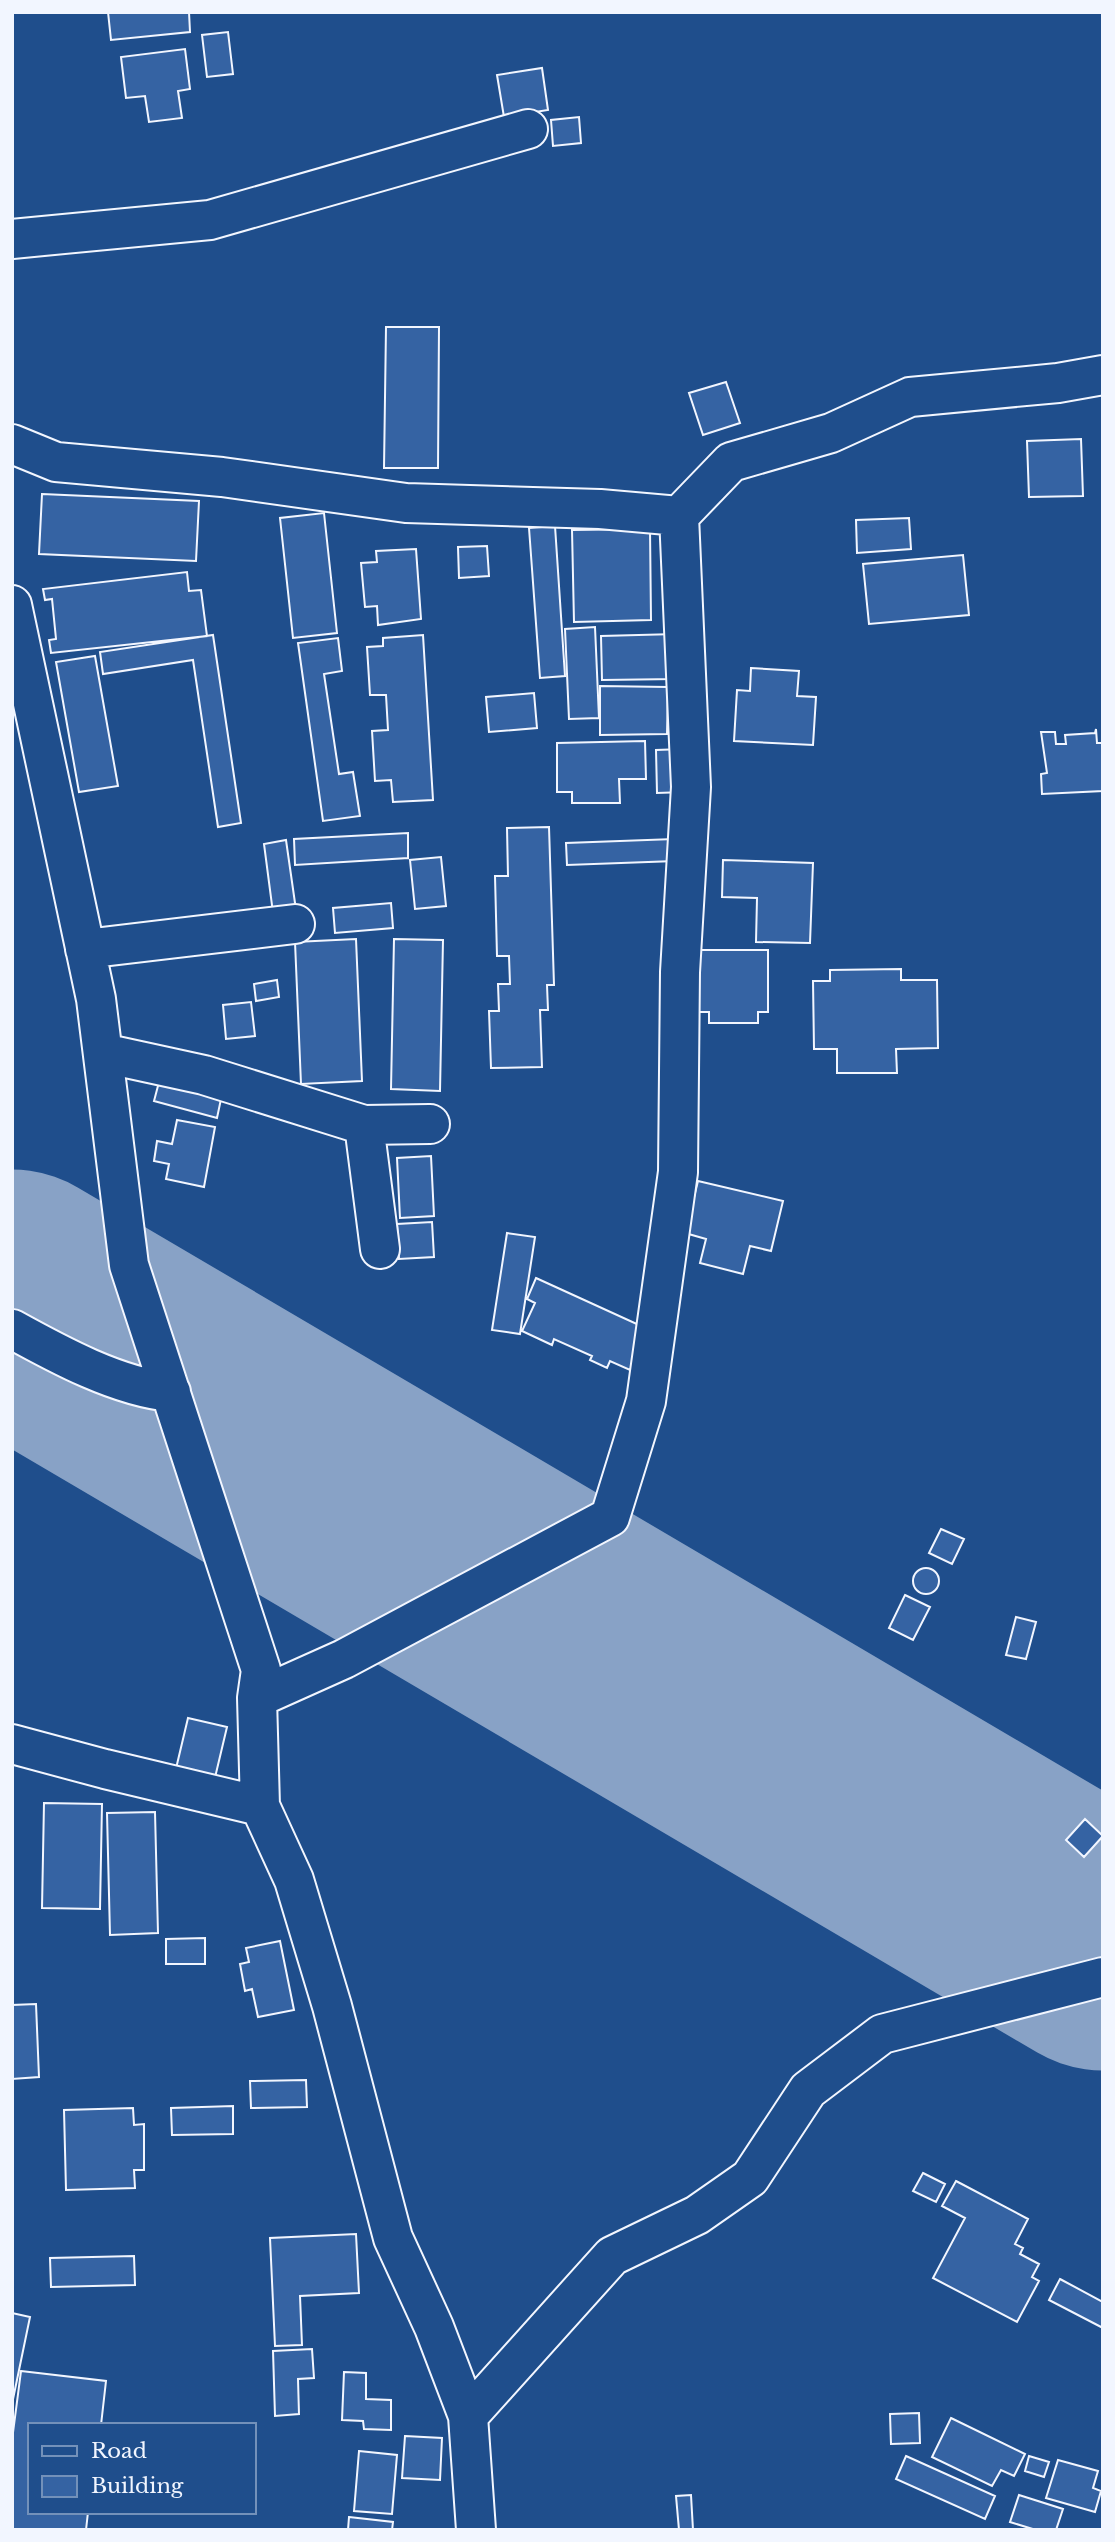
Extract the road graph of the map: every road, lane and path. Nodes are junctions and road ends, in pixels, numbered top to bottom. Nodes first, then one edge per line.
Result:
1 (528, 129) dead end
2 (12, 239) edge
3 (1103, 375) edge
4 (12, 444) edge
5 (679, 516) junction
6 (12, 605) edge
7 (295, 925) dead end
8 (85, 948) junction
9 (103, 1054) junction
10 (430, 1124) dead end
11 (364, 1125) junction
12 (380, 1249) dead end
13 (12, 1329) edge
14 (172, 1392) junction
15 (257, 1698) junction
16 (12, 1744) edge
17 (260, 1806) junction
18 (1103, 1977) edge
19 (468, 2416) junction
20 (476, 2530) edge

1 - 2 street
3 - 5 street
4 - 5 street
5 - 15 street
6 - 8 street
7 - 8 street
8 - 9 street
9 - 11 street
9 - 14 street
10 - 11 street
11 - 12 street
13 - 14 street
14 - 15 street
15 - 17 street
16 - 17 street
17 - 19 street
18 - 19 street
19 - 20 street

